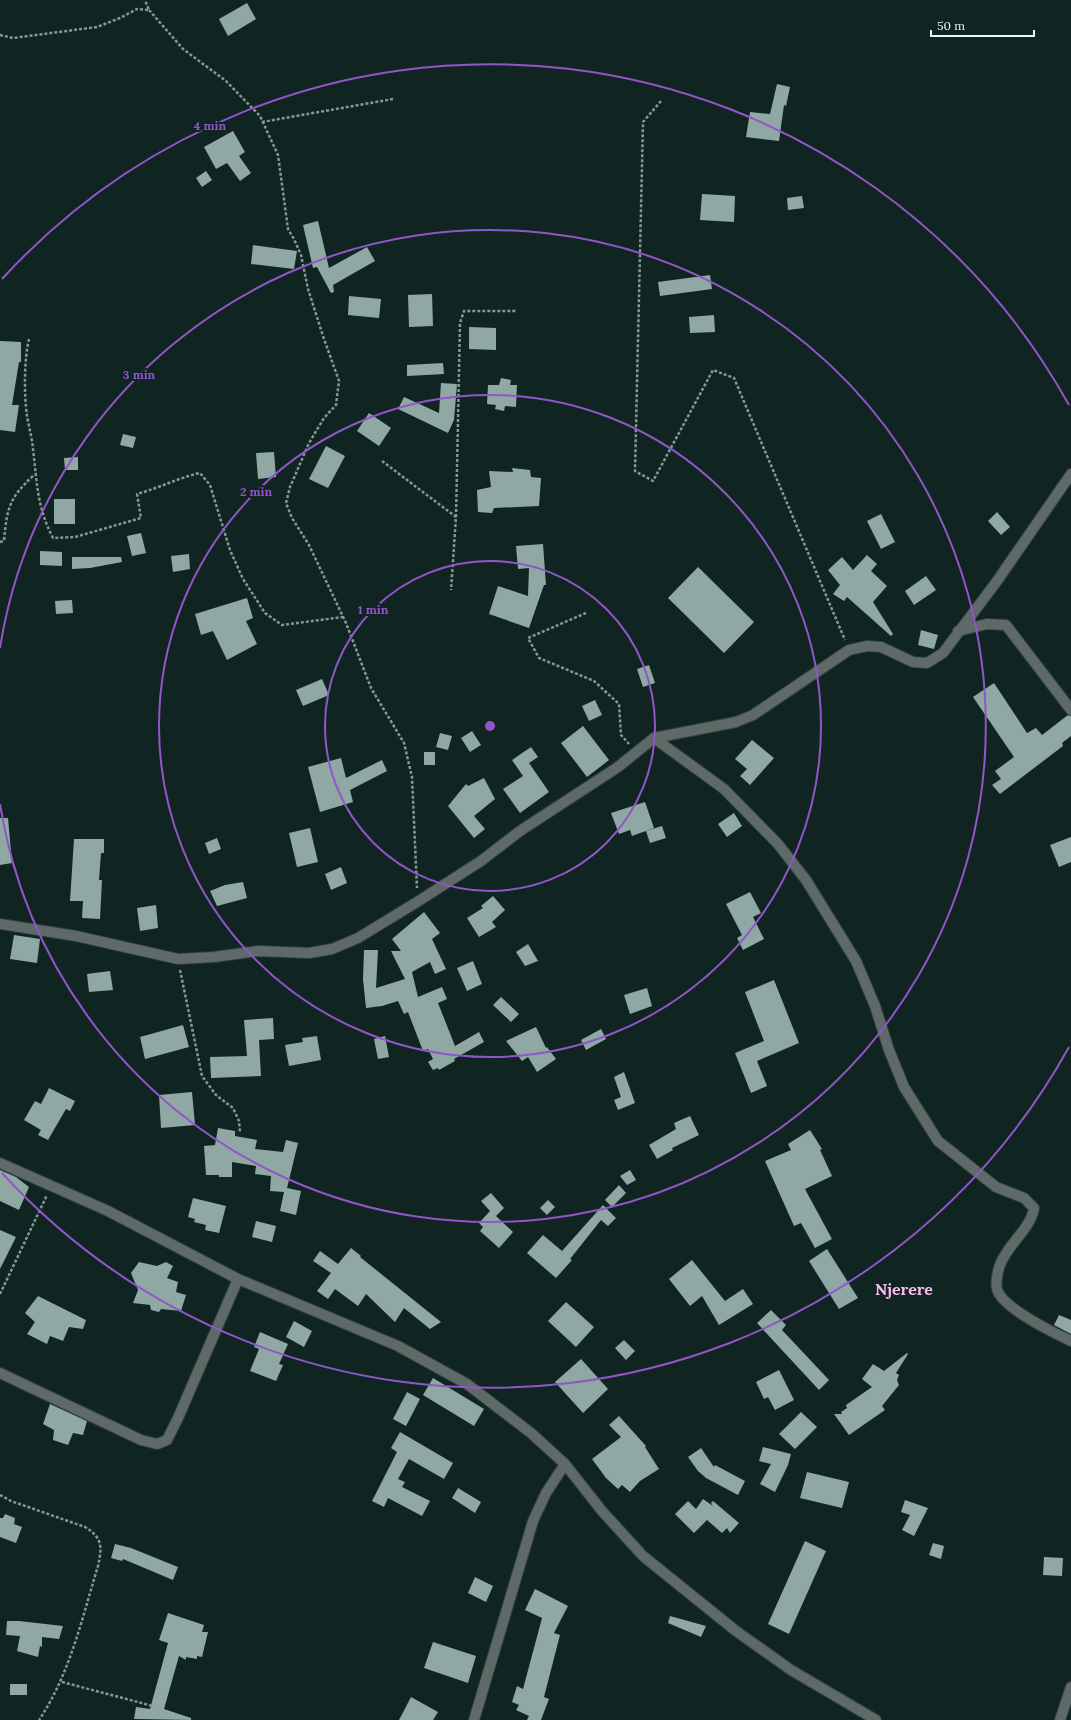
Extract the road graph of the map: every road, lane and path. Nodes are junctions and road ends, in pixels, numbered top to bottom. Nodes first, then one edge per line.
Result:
1 (145, 0) edge
2 (149, 10) junction
3 (0, 35) edge
4 (393, 99) dead end
5 (661, 102) dead end
6 (262, 122) junction
7 (516, 311) dead end
8 (29, 339) dead end
9 (382, 460) dead end
10 (34, 474) junction
11 (1071, 474) edge
12 (456, 517) junction
13 (0, 542) edge
14 (451, 590) dead end
15 (586, 613) dead end
16 (343, 617) junction
17 (958, 631) junction
18 (849, 650) junction
19 (1071, 710) edge
20 (654, 738) junction
21 (635, 752) junction
22 (418, 902) junction
23 (0, 924) edge
24 (178, 959) junction
25 (240, 1132) dead end
26 (0, 1162) edge
27 (51, 1186) junction
28 (238, 1279) junction
29 (0, 1294) edge
30 (1071, 1341) edge
31 (0, 1373) edge
32 (565, 1464) junction
33 (0, 1495) edge
34 (62, 1682) junction
35 (1071, 1686) edge
36 (153, 1706) dead end
37 (39, 1720) edge
38 (474, 1720) edge
39 (876, 1720) edge
40 (1060, 1720) edge

1 - 2 path
2 - 3 path
2 - 6 path
4 - 6 path
5 - 18 path
6 - 16 path
7 - 12 path
8 - 10 path
9 - 12 path
10 - 13 path
10 - 16 path
11 - 17 street
12 - 14 path
15 - 21 path
16 - 22 path
17 - 18 street
17 - 19 street
18 - 20 street
20 - 21 street
20 - 30 street
21 - 22 street
22 - 24 street
23 - 24 street
24 - 25 path
26 - 27 street
27 - 28 street
27 - 29 path
28 - 31 street
28 - 32 street
32 - 38 street
32 - 39 street
33 - 34 path
34 - 36 path
34 - 37 path
35 - 40 street

